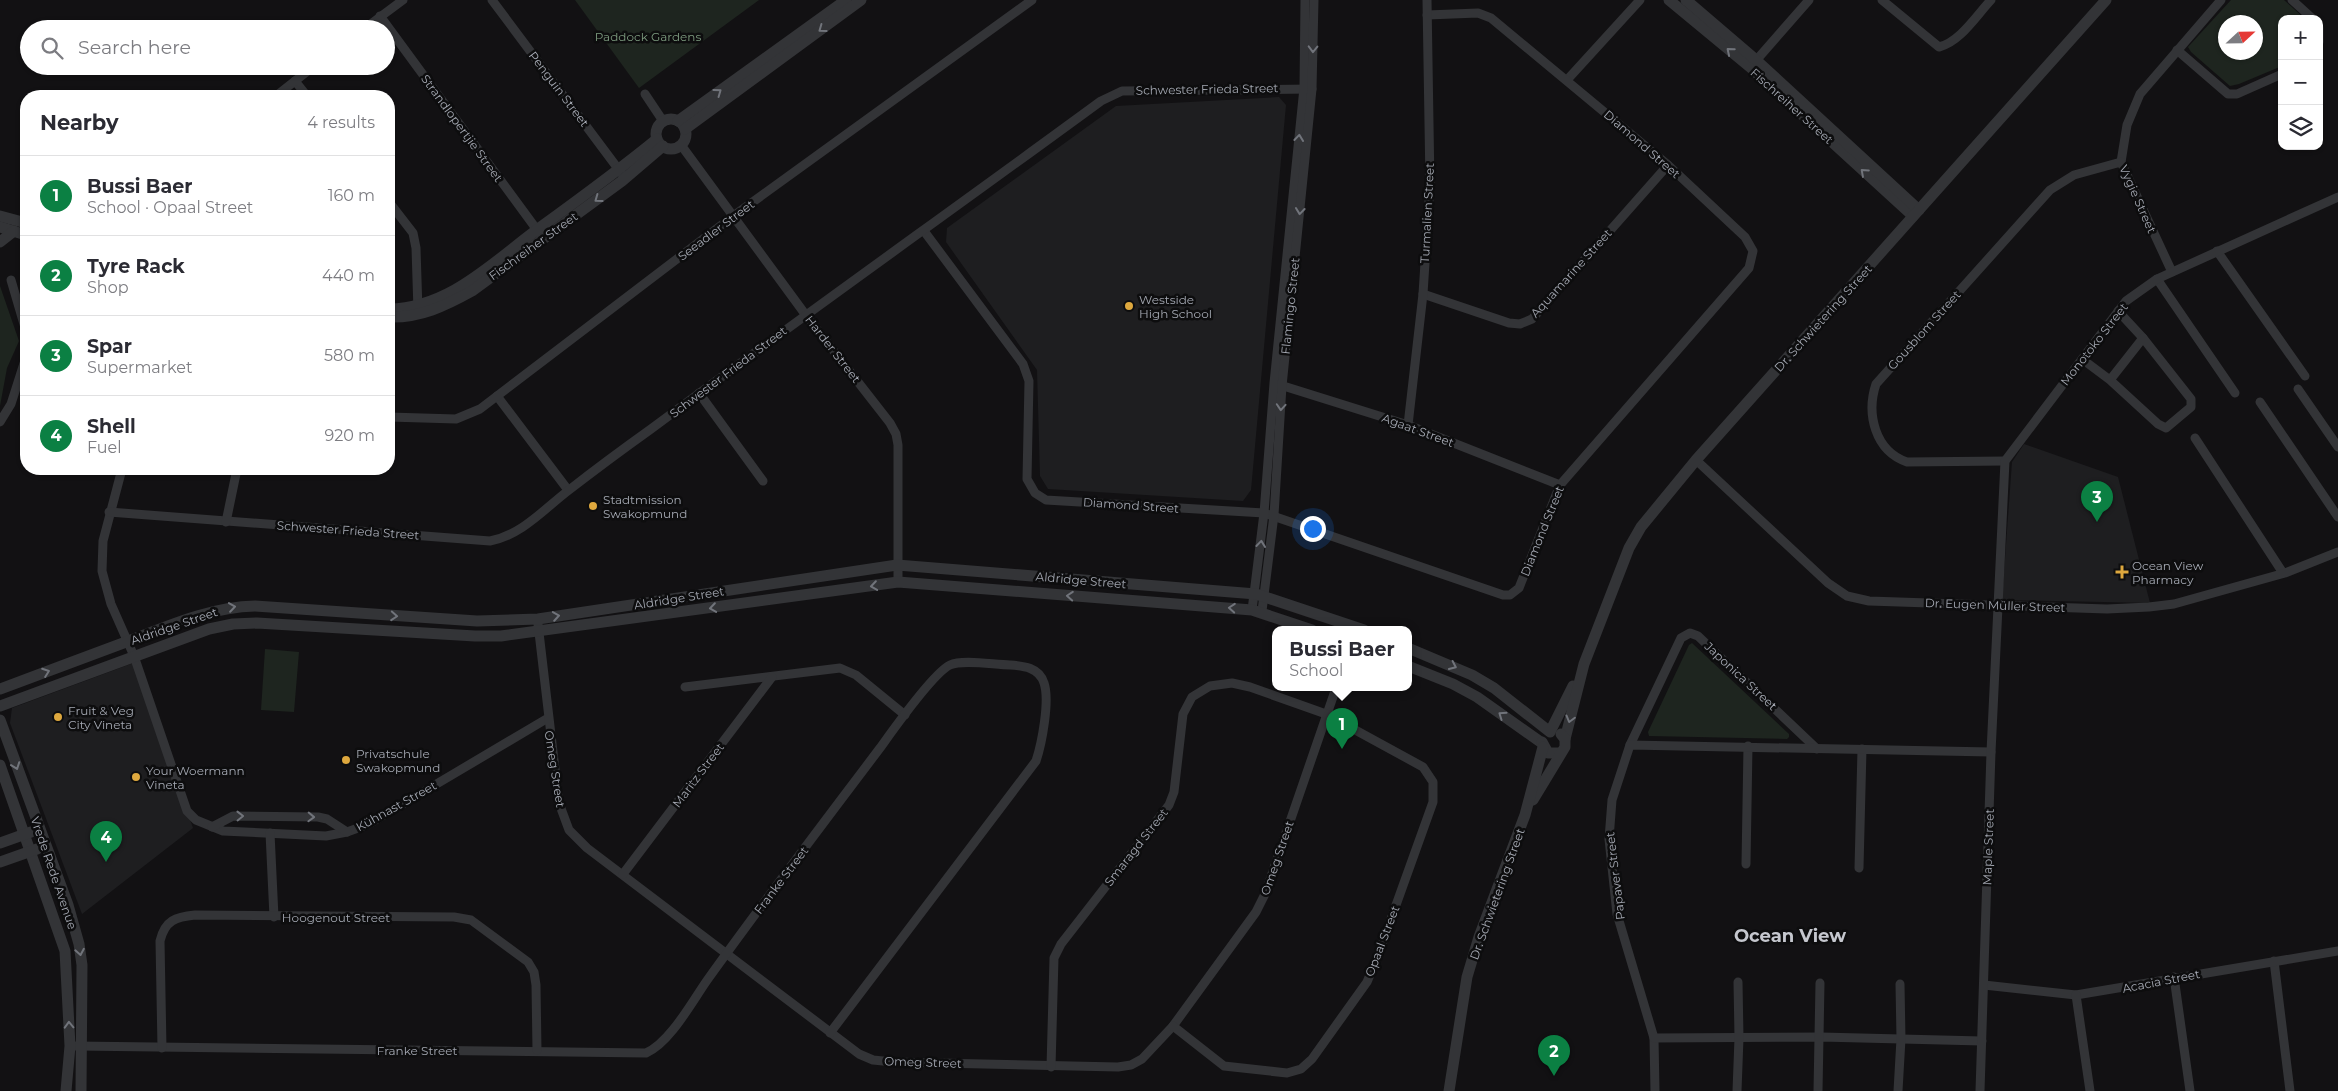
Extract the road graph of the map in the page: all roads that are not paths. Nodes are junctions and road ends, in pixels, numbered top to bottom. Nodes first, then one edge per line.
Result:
1 (403, 0) edge
2 (492, 0) edge
3 (846, 0) edge
4 (861, 0) edge
5 (1032, 0) edge
6 (1305, 0) edge
7 (1314, 0) edge
8 (1426, 0) edge
9 (1640, 0) edge
10 (1669, 0) edge
11 (1686, 0) edge
12 (1809, 0) edge
13 (1882, 0) edge
14 (1991, 0) edge
15 (2106, 0) edge
16 (2221, 0) edge
17 (2292, 0) edge
18 (1427, 15) junction
19 (2309, 15) edge
20 (380, 16) junction
21 (375, 20) edge
22 (383, 20) edge
23 (395, 36) edge
24 (2177, 50) junction
25 (1753, 64) junction
26 (302, 75) edge
27 (2278, 76) edge
28 (295, 80) junction
29 (1567, 80) junction
30 (1308, 88) junction
31 (283, 90) edge
32 (302, 90) edge
33 (645, 94) dead end
34 (664, 121) junction
35 (682, 125) junction
36 (660, 143) junction
37 (681, 145) junction
38 (2121, 162) junction
39 (1668, 165) junction
40 (622, 174) junction
41 (2338, 197) edge
42 (395, 210) edge
43 (1916, 213) junction
44 (0, 216) edge
45 (732, 217) junction
46 (20, 221) edge
47 (0, 227) edge
48 (14, 231) junction
49 (924, 231) junction
50 (20, 233) edge
51 (540, 234) junction
52 (0, 242) edge
53 (2217, 251) junction
54 (2172, 272) junction
55 (2157, 279) junction
56 (11, 280) dead end
57 (1423, 294) junction
58 (395, 309) edge
59 (2118, 310) junction
60 (20, 311) edge
61 (418, 311) junction
62 (805, 314) junction
63 (395, 316) edge
64 (2143, 338) junction
65 (2082, 359) junction
66 (20, 376) edge
67 (2305, 376) dead end
68 (2110, 380) junction
69 (1278, 384) junction
70 (2298, 389) dead end
71 (699, 393) junction
72 (2235, 393) dead end
73 (497, 396) junction
74 (2260, 402) dead end
75 (395, 417) edge
76 (0, 422) edge
77 (1408, 425) junction
78 (2195, 438) dead end
79 (2338, 447) edge
80 (1696, 460) junction
81 (2005, 461) junction
82 (120, 475) edge
83 (236, 475) edge
84 (763, 481) dead end
85 (1560, 485) junction
86 (568, 490) junction
87 (109, 512) junction
88 (1269, 514) junction
89 (2338, 517) edge
90 (226, 522) junction
91 (2338, 552) edge
92 (897, 565) junction
93 (2283, 573) junction
94 (898, 582) junction
95 (1260, 595) junction
96 (1996, 604) junction
97 (1257, 610) junction
98 (424, 618) junction
99 (538, 619) junction
100 (1301, 626) edge
101 (1350, 626) edge
102 (539, 632) junction
103 (423, 633) junction
104 (128, 642) junction
105 (1412, 650) edge
106 (134, 656) junction
107 (1584, 664) junction
108 (1412, 668) edge
109 (772, 677) junction
110 (685, 687) dead end
111 (0, 689) edge
112 (1335, 691) edge
113 (0, 706) edge
114 (1326, 714) junction
115 (904, 715) junction
116 (548, 718) junction
117 (0, 720) edge
118 (1550, 732) junction
119 (1565, 740) junction
120 (1542, 745) junction
121 (1630, 745) junction
122 (1748, 746) junction
123 (1817, 748) junction
124 (1862, 749) junction
125 (1990, 752) junction
126 (1560, 753) junction
127 (0, 765) edge
128 (1525, 815) junction
129 (212, 827) junction
130 (39, 829) junction
131 (347, 832) junction
132 (270, 833) junction
133 (25, 834) junction
134 (0, 843) edge
135 (45, 846) junction
136 (31, 851) junction
137 (0, 862) edge
138 (1746, 864) dead end
139 (1859, 868) dead end
140 (623, 874) junction
141 (274, 917) junction
142 (2338, 951) edge
143 (727, 953) junction
144 (2274, 961) junction
145 (2174, 978) junction
146 (1738, 982) dead end
147 (1820, 983) dead end
148 (1900, 984) dead end
149 (1984, 985) junction
150 (2076, 995) junction
151 (1172, 1026) junction
152 (830, 1033) junction
153 (1821, 1037) junction
154 (1654, 1038) junction
155 (1740, 1038) junction
156 (1902, 1039) junction
157 (1982, 1041) junction
158 (70, 1046) junction
159 (82, 1046) junction
160 (162, 1048) junction
161 (538, 1050) junction
162 (1050, 1067) junction
163 (66, 1091) edge
164 (80, 1091) edge
165 (1449, 1091) edge
166 (1655, 1091) edge
167 (1737, 1091) edge
168 (1818, 1091) edge
169 (1898, 1091) edge
170 (1980, 1091) edge
171 (2090, 1091) edge
172 (2190, 1091) edge
173 (2290, 1091) edge

1 - 20 street
2 - 40 street, Penguin Street
35 -> 3 street
4 -> 35 street
5 - 45 street, Seeadler Street
6 - 30 street, Flamingo Street
7 -> 30 street, Flamingo Street
8 - 18 street, Turmalien Street
9 - 29 street
25 -> 10 street, Fischreiher Street
11 - 25 street, Fischreiher Street
12 - 25 street
13 - 14 street
15 - 43 street, Dr. Schwietering Street
16 - 24 street, Vygie Street
17 - 19 street
18 - 29 street, Diamond Street
18 - 57 street, Turmalien Street
20 - 21 street
20 - 22 street, Strandlopertjie Street
23 - 51 street, Strandlopertjie Street
24 - 27 street
24 - 38 street, Vygie Street
25 - 43 street, Fischreiher Street
26 - 28 street
28 - 31 street
28 - 32 street
29 - 39 street, Diamond Street
30 - 49 street, Schwester Frieda Street
30 - 69 street, Flamingo Street
33 - 34 street
34 - 35 street
34 - 36 street
35 - 37 street
36 - 37 street
36 - 40 street, Fischreiher Street
37 - 45 street, Harder Street
38 - 54 street, Vygie Street
38 - 81 street, Gousblom Street
39 - 57 street, Aquamarine Street
39 - 85 street, Diamond Street
40 - 51 street, Fischreiher Street
41 - 53 street, Monotoko Street
42 - 61 street
43 - 80 street, Dr. Schwietering Street
44 - 46 street
45 - 62 street, Harder Street
45 - 73 street, Seeadler Street
47 - 48 street
48 - 50 street
48 - 52 street
49 - 62 street, Schwester Frieda Street
49 - 88 street, Diamond Street
51 - 61 street, Fischreiher Street
53 - 54 street, Monotoko Street
53 - 67 street
54 - 55 street, Monotoko Street
55 - 59 street, Monotoko Street
55 - 72 street
56 - 60 street
57 - 77 street, Turmalien Street
58 - 61 street, Fischreiher Street
59 - 64 street
59 - 65 street, Monotoko Street
61 - 63 street, Fischreiher Street
62 - 71 street, Schwester Frieda Street
62 - 92 street, Harder Street
64 - 68 street
64 - 68 street
65 - 68 street
65 - 81 street, Monotoko Street
66 - 76 street
69 - 77 street, Agaat Street
69 - 88 street, Flamingo Street
70 - 79 street
71 - 84 street
71 - 86 street, Schwester Frieda Street
73 - 75 street, Seeadler Street
73 - 86 street
74 - 89 street
77 - 85 street, Agaat Street
78 - 93 street
80 - 96 street, Dr. Eugen Müller Street
80 - 107 street, Dr. Schwietering Street
81 - 96 street
82 - 87 street, Kühnast Street
83 - 90 street
85 - 88 street, Diamond Street
86 - 90 street, Schwester Frieda Street
87 - 90 street, Schwester Frieda Street
87 - 104 street, Kühnast Street
88 - 95 street, Flamingo Street
91 - 93 street, Dr. Eugen Müller Street
92 - 94 street, Harder Street
92 - 95 street, Aldridge Street
99 -> 92 street, Aldridge Street
93 - 96 street, Dr. Eugen Müller Street
97 -> 94 street, Aldridge Street
94 -> 102 street, Aldridge Street
95 - 97 street, Flamingo Street
95 - 101 street, Aldridge Street
96 - 125 street, Maple Street
97 - 100 street, Aldridge Street
98 - 99 street, Aldridge Street
98 - 103 street
104 -> 98 street, Aldridge Street
99 - 102 street, Omeg Street
102 - 103 street, Aldridge Street
102 - 116 street, Omeg Street
103 - 106 street, Aldridge Street
104 - 106 street, Kühnast Street
111 -> 104 street, Aldridge Street
105 -> 118 street
106 - 113 street, Aldridge Street
106 - 129 street, Kühnast Street
107 - 118 street, Dr. Schwietering Street
107 -> 119 street, Dr. Schwietering Street
120 -> 108 street
109 - 110 street
109 - 115 street
109 - 140 street, Maritz Street
112 - 114 street, Omeg Street
114 - 151 street, Omeg Street
114 - 151 street, Opaal Street
114 - 162 street, Smaragd Street
115 - 143 street, Franke Street
115 - 152 street, Franke Street
116 - 131 street, Kühnast Street
116 - 140 street, Omeg Street
117 -> 130 street, Vrede Rede Avenue
118 - 119 street
118 - 120 street
119 - 126 street
120 - 126 street
120 - 128 street, Dr. Schwietering Street
121 - 122 street
121 - 123 street, Japonica Street
121 - 154 street, Papaver Street
122 - 123 street
122 - 138 street
123 - 124 street
124 - 125 street
124 - 139 street
125 - 149 street, Maple Street
126 - 128 street, Dr. Schwietering Street
127 - 133 street, Vrede Rede Avenue
128 - 165 street, Dr. Schwietering Street
129 -> 131 street, Kühnast Street
129 - 132 street, Kühnast Street
130 - 133 street
130 - 135 street, Vrede Rede Avenue
131 - 132 street, Kühnast Street
132 - 141 street
133 - 134 street
133 - 136 street, Vrede Rede Avenue
135 - 136 street
135 -> 159 street, Vrede Rede Avenue
136 - 137 street
158 -> 136 street, Vrede Rede Avenue
140 - 143 street, Omeg Street
141 - 160 street, Hoogenout Street
141 - 161 street, Hoogenout Street
142 - 144 street, Acacia Street
143 - 152 street, Omeg Street
143 - 161 street, Franke Street
144 - 145 street, Acacia Street
144 - 173 street
145 - 150 street, Acacia Street
145 - 172 street
146 - 155 street
147 - 153 street
148 - 156 street
149 - 150 street, Acacia Street
149 - 157 street, Maple Street
150 - 171 street
151 - 162 street, Omeg Street
152 - 162 street, Omeg Street
153 - 155 street
153 - 156 street
153 - 168 street
154 - 155 street
154 - 166 street, Papaver Street
155 - 167 street
156 - 157 street
156 - 169 street
157 - 170 street, Maple Street
158 - 159 street, Franke Street
158 - 163 street, Vrede Rede Avenue
159 - 160 street, Franke Street
159 - 164 street, Vrede Rede Avenue
160 - 161 street, Franke Street

